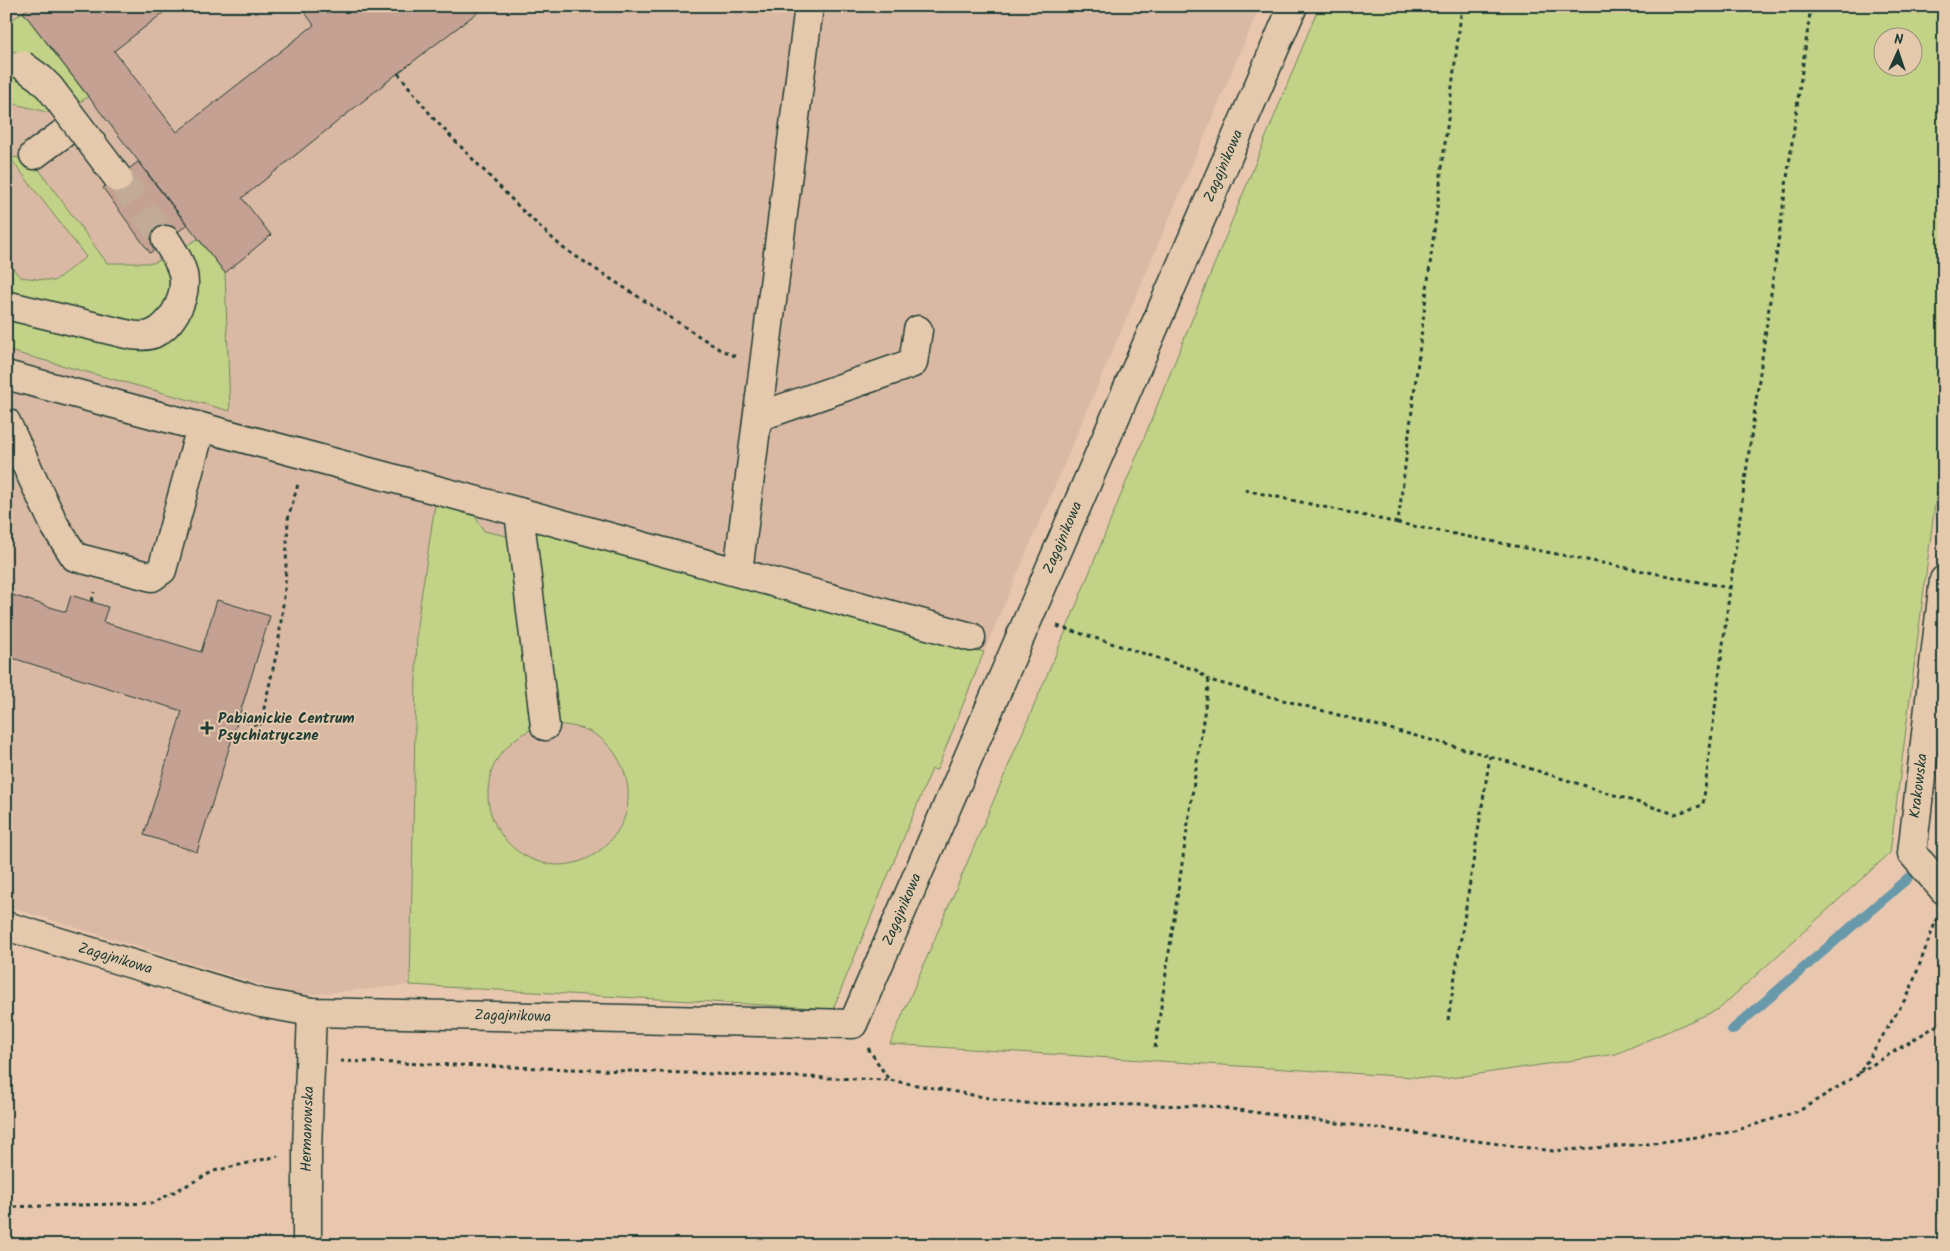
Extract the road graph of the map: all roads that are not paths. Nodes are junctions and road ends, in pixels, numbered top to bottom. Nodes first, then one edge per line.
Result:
1 (809, 6) edge
2 (1293, 6) edge
3 (14, 61) edge
4 (65, 132) tunnel mouth
5 (34, 154) dead end
6 (118, 178) tunnel mouth
7 (166, 240) tunnel mouth
8 (6, 305) edge
9 (918, 330) dead end
10 (6, 375) edge
11 (758, 417) junction
12 (6, 422) edge
13 (201, 427) junction
14 (519, 512) junction
15 (738, 572) junction
16 (1944, 580) edge
17 (971, 637) dead end
18 (545, 726) dead end
19 (1942, 900) edge
20 (6, 926) edge
21 (312, 1012) junction
22 (307, 1245) edge

1 - 11 street
2 - 21 street, Zagajnikowa
3 - 6 street, bridge
4 - 5 street
7 - 8 street
9 - 11 street
10 - 13 street
11 - 15 street
12 - 13 street
13 - 14 street
14 - 15 street
14 - 18 street
15 - 17 street
16 - 19 street, Krakowska
20 - 21 street, Zagajnikowa
21 - 22 street, Hermanowska

